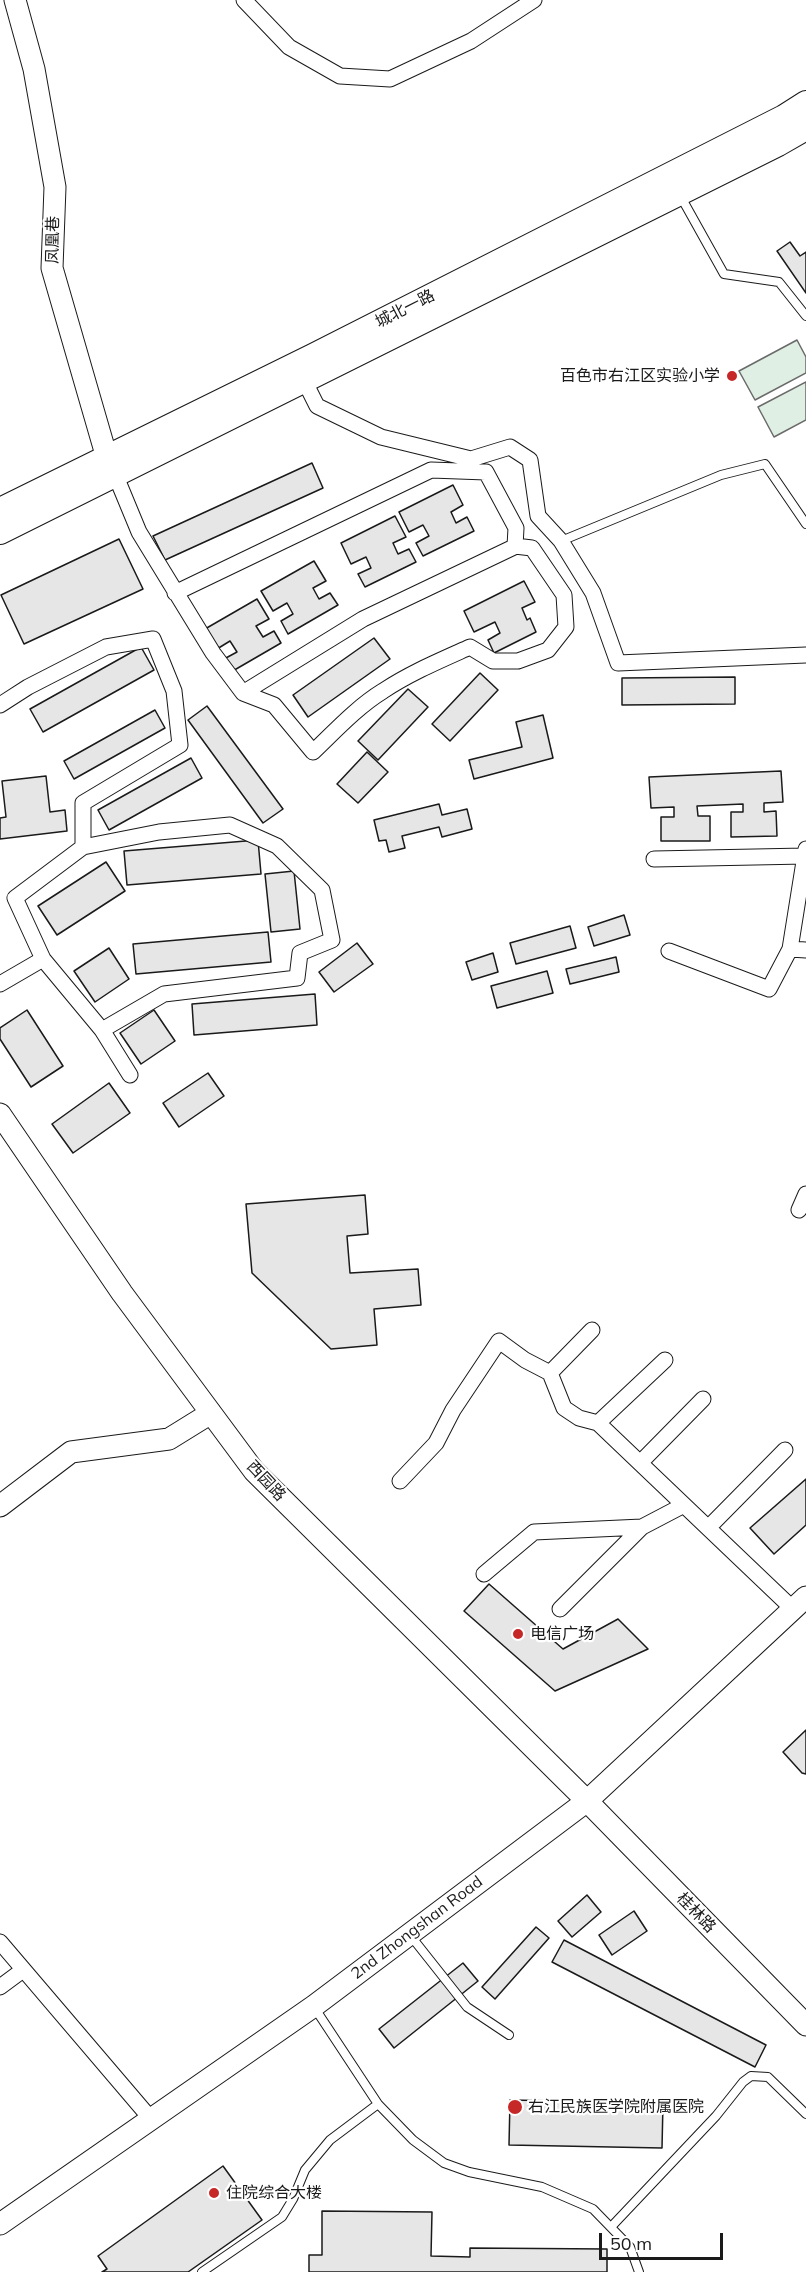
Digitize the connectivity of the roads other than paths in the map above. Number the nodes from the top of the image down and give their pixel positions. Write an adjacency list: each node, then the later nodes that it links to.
1 (15, 0): 9 (street, 凤凰巷)
2 (244, 0): 3 (street)
3 (534, 0)
4 (806, 103): 9 (main road, 城北一路)
5 (806, 128): 6 (main road, 城北一路)
6 (678, 194): 7 (lane); 8 (main road, 城北一路)
7 (806, 316)
8 (304, 380): 9 (main road, 城北一路); 13 (street)
9 (111, 466): 10 (main road, 城北一路); 12 (main road, 城北一路); 15 (street)
10 (0, 510)
11 (806, 524): 13 (lane)
12 (0, 532)
13 (561, 541): 16 (street)
14 (516, 546): 15 (street); 17 (street); 17 (street)
15 (175, 593): 17 (street)
16 (806, 655)
17 (243, 693)
18 (0, 705): 19 (street)
19 (83, 847): 25 (street); 27 (street)
20 (805, 853): 21 (street); 22 (street)
21 (654, 858)
22 (790, 949): 23 (street); 24 (street)
23 (806, 950)
24 (669, 951)
25 (43, 959): 26 (street); 27 (street)
26 (0, 984)
27 (102, 1030): 28 (street)
28 (130, 1075)
29 (0, 1114): 36 (street, 西园路)
30 (806, 1194): 31 (street)
31 (799, 1210)
32 (592, 1330): 34 (street)
33 (665, 1360): 37 (street)
34 (550, 1373): 37 (street); 40 (street)
35 (704, 1400): 39 (street)
36 (211, 1413): 42 (street); 48 (street, 西园路)
37 (598, 1423): 39 (street)
38 (785, 1450): 44 (street)
39 (640, 1463): 41 (street)
40 (400, 1481)
41 (684, 1505): 43 (street); 44 (street)
42 (0, 1506)
43 (642, 1527): 45 (street); 47 (street)
44 (708, 1528): 46 (street)
45 (484, 1574)
46 (800, 1603): 48 (street, 2nd Zhongshan Road)
47 (560, 1609)
48 (587, 1801): 49 (street, 2nd Zhongshan Road); 54 (street, 桂林路)
49 (410, 1934): 53 (street, 2nd Zhongshan Road); 55 (lane)
50 (0, 1942): 51 (street)
51 (23, 1970): 52 (street); 58 (street)
52 (0, 1987)
53 (314, 2006): 56 (lane); 58 (street, 2nd Zhongshan Road)
54 (806, 2025)
55 (509, 2035)
56 (378, 2104): 60 (lane); 61 (lane)
57 (806, 2114): 60 (lane)
58 (151, 2119): 59 (street, 2nd Zhongshan Road)
59 (0, 2224)
60 (611, 2227): 62 (lane)
61 (202, 2272)
62 (639, 2272)

